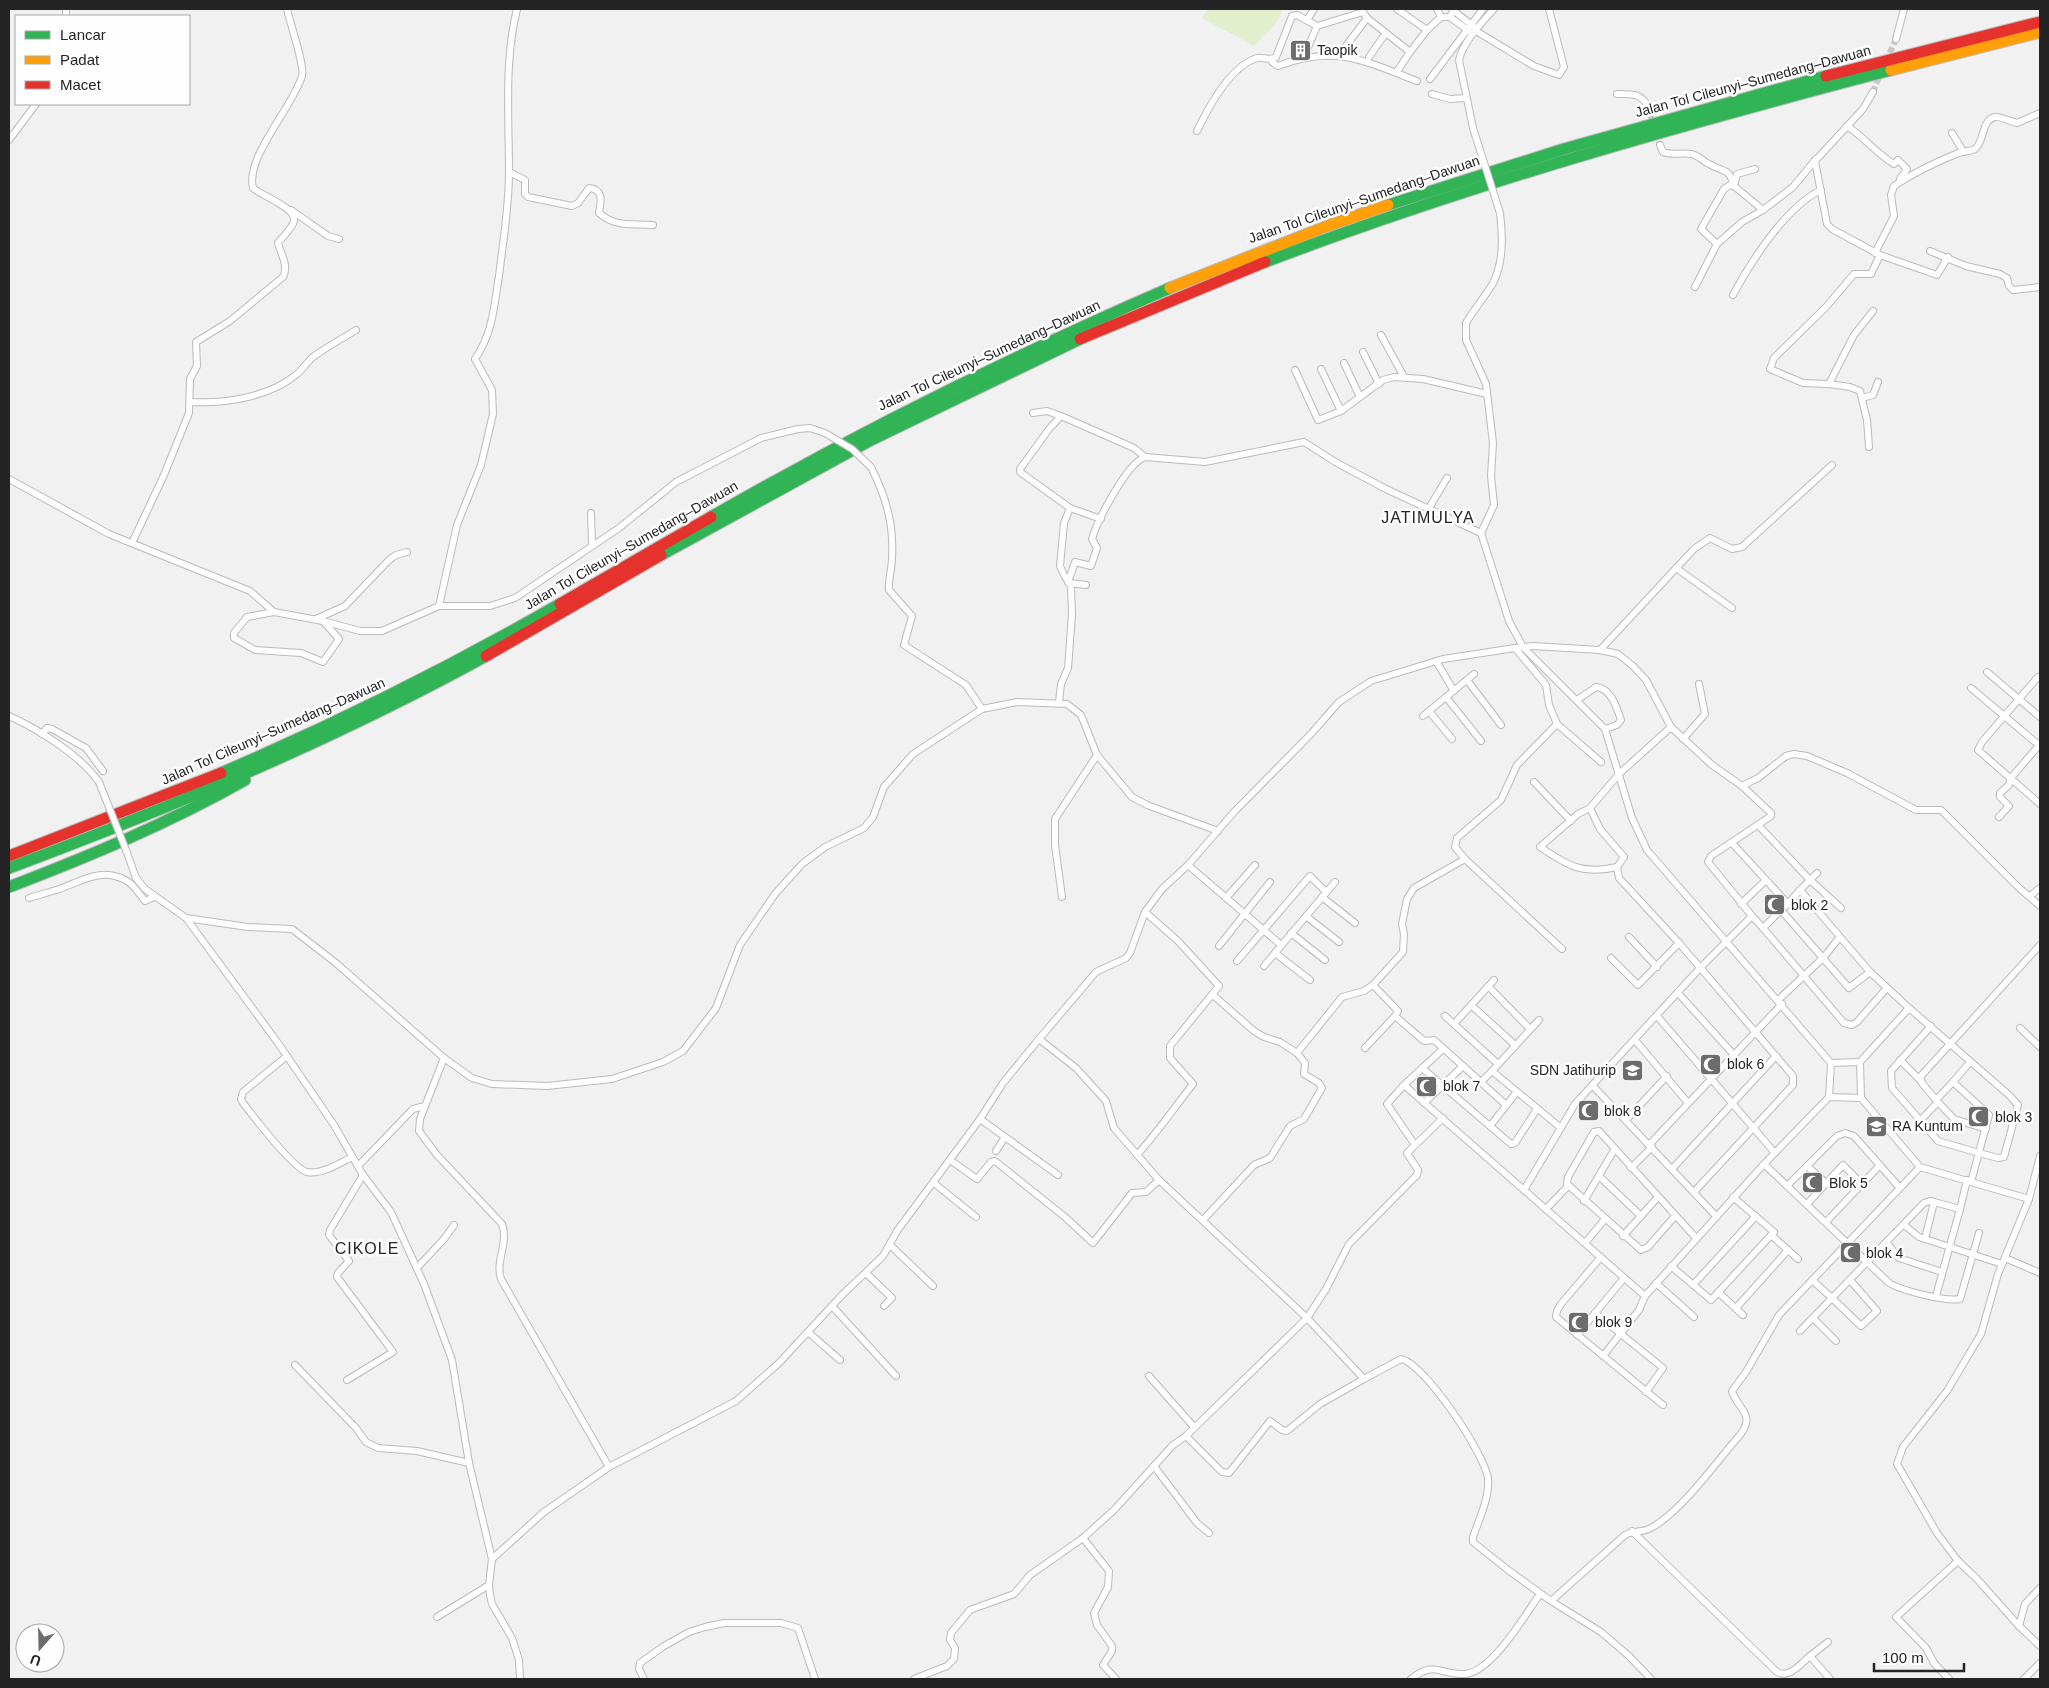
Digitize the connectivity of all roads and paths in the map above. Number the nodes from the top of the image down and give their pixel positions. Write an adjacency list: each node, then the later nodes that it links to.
1 (287, 9): 51 (street)
2 (517, 9): 47 (street)
3 (1314, 9): 15 (street)
4 (1370, 9): 11 (street)
5 (1397, 9): 19 (street)
6 (1437, 9): 13 (street)
7 (1483, 9): 18 (street)
8 (1550, 9): 20 (street)
9 (1904, 9): 23 (street)
10 (1492, 10): 20 (street)
11 (1363, 12): 14 (street); 17 (street)
12 (1453, 12): 13 (street); 18 (street)
13 (1441, 17): 19 (street)
14 (1367, 18): 22 (street); 24 (street)
15 (1307, 20): 17 (street); 28 (street)
16 (2040, 22): 140 (highway, Jalan Tol Cileunyi–Sumedang–Dawuan)
17 (1317, 26): 25 (street)
18 (1469, 27): 20 (street); 30 (street)
19 (1426, 30): 26 (street)
20 (1476, 31): 35 (street)
21 (2040, 32): 130 (highway, Jalan Tol Cileunyi–Sumedang–Dawuan)
22 (1386, 34): 26 (street); 27 (street)
23 (1896, 39)
24 (1344, 50)
25 (1306, 52)
26 (1410, 52): 29 (street)
27 (1369, 57)
28 (1273, 59): 31 (street); 40 (street)
29 (1398, 70)
30 (1430, 79)
31 (1417, 81)
32 (1873, 92): 39 (street)
33 (1432, 94): 35 (street)
34 (1617, 94): 37 (street)
35 (1466, 98): 73 (street, bridge)
36 (35, 105): 42 (street)
37 (1648, 107)
38 (2040, 113): 44 (street)
39 (1847, 126): 45 (street); 48 (street)
40 (1197, 131)
41 (1952, 133): 44 (street)
42 (9, 140)
43 (1660, 145): 49 (street)
44 (1963, 151): 48 (street)
45 (1816, 158): 50 (street); 52 (street)
46 (1756, 169): 49 (street)
47 (509, 172): 53 (street); 96 (street)
48 (1899, 183): 57 (street)
49 (1734, 186): 52 (street); 55 (street)
50 (1821, 190): 57 (street); 61 (street)
51 (291, 210): 54 (street); 76 (street)
52 (1763, 210): 55 (street)
53 (653, 225)
54 (340, 239)
55 (1717, 244): 59 (street)
56 (1930, 251): 58 (street)
57 (1877, 254): 58 (street); 72 (street)
58 (1948, 257): 60 (street)
59 (1695, 287)
60 (2040, 287)
61 (1733, 295)
62 (1873, 311): 72 (street)
63 (356, 330): 76 (street)
64 (1381, 335): 69 (street)
65 (1363, 352): 71 (street)
66 (1344, 363): 74 (street)
67 (1321, 369): 77 (street)
68 (1295, 370): 77 (street)
69 (1404, 377): 71 (street); 73 (street)
70 (1878, 382): 75 (street)
71 (1379, 384): 74 (street)
72 (1829, 384): 75 (street)
73 (1487, 394): 89 (street)
74 (1360, 397): 77 (street)
75 (1862, 398): 80 (street)
76 (191, 402): 90 (street)
77 (1341, 411)
78 (1033, 413): 79 (street)
79 (1061, 416): 81 (street); 85 (street)
80 (1869, 447)
81 (1145, 457): 86 (street); 88 (street)
82 (1832, 465): 93 (street)
83 (1447, 478): 86 (street)
84 (9, 479): 90 (street)
85 (1070, 508): 88 (street); 94 (street)
86 (1429, 508): 89 (street)
87 (591, 513): 91 (street)
88 (1101, 519): 94 (street)
89 (1481, 533): 100 (street)
90 (132, 543): 98 (street)
91 (592, 545): 96 (street); 115 (street, bridge)
92 (407, 552): 99 (street)
93 (1676, 568): 97 (street); 102 (street)
94 (1069, 582): 95 (street); 114 (street)
95 (1086, 586)
96 (439, 606): 99 (street)
97 (1732, 608)
98 (274, 612): 99 (street); 99 (street)
99 (320, 620)
100 (1523, 647): 101 (street); 102 (street); 113 (street)
101 (1515, 648): 103 (street); 121 (street)
102 (1600, 650): 123 (street)
103 (1436, 661): 110 (street); 144 (street)
104 (1987, 672): 112 (street)
105 (1474, 674): 107 (street)
106 (2038, 677): 112 (street)
107 (1467, 680): 110 (street); 122 (street)
108 (1699, 684): 126 (street)
109 (1971, 688): 120 (street)
110 (1454, 691): 111 (street)
111 (1446, 697): 116 (street); 128 (street)
112 (2018, 699): 117 (street); 120 (street)
113 (1577, 700): 124 (street); 124 (street)
114 (1059, 702): 115 (street); 131 (street)
115 (982, 709): 230 (street)
116 (1429, 711): 119 (street); 127 (street)
117 (2039, 714)
118 (9, 716): 125 (street)
119 (1423, 716)
120 (2004, 716): 129 (street); 135 (street)
121 (1557, 724): 132 (street); 148 (street)
122 (1501, 725)
123 (1671, 727): 126 (street); 134 (street)
124 (1604, 729): 134 (street)
125 (42, 734): 133 (street); 163 (street, bridge)
126 (1683, 739): 137 (street)
127 (1452, 740)
128 (1481, 741)
129 (2040, 745): 135 (street)
130 (300, 748): 152 (highway, Jalan Tol Cileunyi–Sumedang–Dawuan); 158 (highway)
131 (1097, 755): 144 (street); 164 (street)
132 (1602, 762)
133 (104, 770)
134 (1619, 774): 139 (street); 183 (street)
135 (2010, 779): 138 (street); 141 (street)
136 (1534, 782): 142 (street)
137 (1742, 786): 143 (street); 162 (street)
138 (2040, 804)
139 (1590, 808): 142 (street); 151 (street)
140 (123, 814): 146 (highway); 147 (highway, Jalan Tol Cileunyi–Sumedang–Dawuan)
141 (1999, 817)
142 (1571, 820): 151 (street)
143 (1759, 826): 145 (street); 154 (street)
144 (1218, 831): 150 (street)
145 (1732, 843): 155 (street); 167 (street)
146 (9, 851)
147 (9, 856)
148 (1465, 859): 189 (street); 202 (street)
149 (1255, 865): 166 (street)
150 (1188, 866): 166 (street); 172 (street)
151 (1617, 867): 185 (street)
152 (9, 868)
153 (1817, 873): 154 (street)
154 (1810, 880): 160 (street); 170 (street)
155 (1765, 881): 167 (street); 168 (street)
156 (1270, 882): 173 (street)
157 (1335, 882): 161 (street)
158 (9, 887)
159 (2040, 888): 162 (street)
160 (1800, 890): 168 (street); 182 (street)
161 (1324, 894): 174 (street); 177 (street); 179 (street)
162 (2030, 896): 169 (street)
163 (154, 897): 165 (street); 176 (street)
164 (1062, 897)
165 (29, 898)
166 (1226, 898): 173 (street)
167 (1741, 904): 175 (street)
168 (1788, 904): 171 (street)
169 (2040, 906)
170 (1841, 908)
171 (1782, 910): 178 (street); 192 (street)
172 (1144, 912): 206 (street); 219 (street)
173 (1244, 913): 179 (street); 188 (street)
174 (1306, 916): 180 (street); 184 (street)
175 (1752, 916): 178 (street); 183 (street)
176 (186, 918): 228 (street); 230 (street)
177 (1355, 923)
178 (1763, 928): 199 (street)
179 (1263, 930): 186 (street); 194 (street)
180 (1291, 933): 186 (street); 193 (street)
181 (1629, 937): 196 (street)
182 (1839, 938): 192 (street); 198 (street)
183 (1726, 941): 197 (street); 207 (street)
184 (1339, 942)
185 (1679, 943): 196 (street); 197 (street)
186 (1281, 945): 190 (street)
187 (2040, 945): 221 (street)
188 (1219, 946)
189 (1562, 949)
190 (1274, 953): 195 (street); 200 (street)
191 (1611, 958): 196 (street)
192 (1823, 958): 198 (street); 199 (street)
193 (1325, 960)
194 (1237, 961)
195 (1264, 966)
196 (1657, 967)
197 (1701, 967): 205 (street); 218 (street)
198 (1870, 972): 204 (street)
199 (1804, 975): 204 (street); 207 (street)
200 (1310, 980)
201 (1494, 980): 203 (street)
202 (1373, 986): 210 (street); 226 (street)
203 (1488, 986): 208 (street); 216 (street)
204 (1886, 989): 209 (street)
205 (1678, 993): 212 (street); 227 (street)
206 (1213, 995): 226 (street); 272 (street)
207 (1780, 1002): 218 (street); 234 (street)
208 (1471, 1005): 214 (street); 223 (street)
209 (1909, 1008): 215 (street); 232 (street)
210 (1395, 1016): 224 (street); 225 (street)
211 (1445, 1016): 214 (street)
212 (1657, 1016): 220 (street); 240 (street)
213 (1539, 1020): 216 (street)
214 (1454, 1024): 235 (street)
215 (1931, 1026): 221 (street); 231 (street)
216 (1530, 1028): 223 (street)
217 (2020, 1028): 222 (street)
218 (1756, 1032): 227 (street); 229 (street)
219 (1039, 1039): 258 (street); 272 (street)
220 (1635, 1040): 239 (street); 246 (street)
221 (1951, 1044): 233 (street); 241 (street)
222 (2040, 1045)
223 (1515, 1046): 235 (street)
224 (1365, 1048)
225 (1443, 1049): 236 (street); 237 (street)
226 (1297, 1053): 309 (street)
227 (1734, 1055): 240 (street)
228 (287, 1056): 274 (street); 274 (street)
229 (1776, 1056): 253 (street); 263 (street)
230 (444, 1058): 255 (street)
231 (1900, 1060): 241 (street); 260 (street)
232 (1860, 1062): 234 (street); 249 (street)
233 (1970, 1062): 243 (street); 271 (street)
234 (1831, 1063): 248 (street)
235 (1498, 1064): 238 (street)
236 (1463, 1066): 242 (street); 245 (street)
237 (1422, 1068): 244 (street); 245 (street)
238 (1492, 1071): 242 (street); 247 (street)
239 (1667, 1076): 252 (street); 259 (street)
240 (1711, 1079): 252 (street); 253 (street)
241 (1920, 1080): 250 (street)
242 (1481, 1082): 254 (street)
243 (1954, 1082): 250 (street); 264 (street)
244 (1404, 1085): 251 (street); 266 (street)
245 (1442, 1085): 251 (street); 261 (street)
246 (1594, 1086): 259 (street); 262 (street)
247 (1516, 1093): 254 (street); 256 (street)
248 (1829, 1097): 249 (street); 270 (street)
249 (1861, 1098): 280 (street)
250 (1937, 1101): 260 (street); 264 (street)
251 (1424, 1103): 257 (street)
252 (1688, 1103): 267 (street)
253 (1732, 1104): 263 (street); 282 (street)
254 (1506, 1105): 261 (street)
255 (425, 1106): 278 (street); 371 (street)
256 (1536, 1109): 261 (street); 262 (street)
257 (1443, 1118): 266 (street); 294 (street)
258 (980, 1119): 265 (street); 275 (street)
259 (1626, 1120): 267 (street)
260 (1920, 1121): 271 (street)
261 (1490, 1126)
262 (1561, 1128): 294 (street)
263 (1753, 1128): 270 (street); 295 (street)
264 (1986, 1129): 271 (street)
265 (1005, 1137): 269 (street); 284 (street)
266 (1415, 1145): 351 (street)
267 (1650, 1146): 281 (street); 282 (street)
268 (1614, 1150): 281 (street); 285 (street); 291 (street)
269 (996, 1151)
270 (1775, 1153): 276 (street)
271 (1979, 1153): 287 (street)
272 (1137, 1155): 286 (street)
273 (2040, 1156): 298 (street)
274 (352, 1157): 278 (street)
275 (950, 1160): 286 (street); 288 (street)
276 (1764, 1164): 292 (street); 297 (street)
277 (1880, 1165): 279 (street); 290 (street); 293 (street)
278 (358, 1166): 283 (street)
279 (1807, 1166): 289 (street); 292 (street)
280 (1920, 1167): 287 (street); 293 (street)
281 (1631, 1168): 296 (street)
282 (1672, 1169): 295 (street)
283 (363, 1175): 331 (street); 364 (street)
284 (1058, 1175)
285 (1599, 1176): 299 (street); 304 (street)
286 (1160, 1180): 309 (street)
287 (1969, 1181): 298 (street); 303 (street)
288 (934, 1183): 308 (street); 322 (street)
289 (1826, 1183): 290 (street); 301 (street)
290 (1862, 1184): 311 (street)
291 (1568, 1186): 299 (street); 302 (street)
292 (1787, 1186): 301 (street)
293 (1900, 1188): 319 (street)
294 (1524, 1190): 302 (street)
295 (1694, 1192): 306 (street)
296 (1658, 1197): 304 (street); 305 (street)
297 (1734, 1197): 306 (street); 307 (street)
298 (2029, 1199): 328 (street)
299 (1584, 1202): 310 (street)
300 (1934, 1202): 303 (street); 313 (street); 318 (street)
301 (1807, 1204): 311 (street)
302 (1546, 1209): 320 (street)
303 (1960, 1209): 323 (street)
304 (1640, 1216): 316 (street)
305 (1675, 1216): 316 (street); 317 (street)
306 (1716, 1216): 317 (street)
307 (1756, 1216): 315 (street); 339 (street)
308 (976, 1217)
309 (1203, 1220): 351 (street)
310 (1605, 1220): 316 (street); 320 (street)
311 (1826, 1222): 319 (street)
312 (454, 1224): 331 (street)
313 (1904, 1225): 318 (street); 321 (street)
314 (1979, 1233): 325 (street)
315 (1771, 1235): 324 (street); 341 (street)
316 (1623, 1236)
317 (1696, 1238): 330 (street)
318 (1925, 1239): 323 (street)
319 (1847, 1242): 329 (street); 336 (street)
320 (1585, 1243): 326 (street)
321 (1886, 1243): 329 (street); 332 (street)
322 (890, 1245): 333 (street); 340 (street)
323 (1949, 1248): 325 (street); 332 (street)
324 (1788, 1250): 327 (street); 347 (street)
325 (1973, 1254): 328 (street); 343 (street)
326 (1601, 1257): 335 (street); 356 (street)
327 (1798, 1259)
328 (2004, 1261): 334 (street); 376 (street)
329 (1868, 1262): 337 (street); 343 (street)
330 (1671, 1266): 338 (street); 339 (street)
331 (417, 1268): 369 (street)
332 (1942, 1272): 343 (street)
333 (866, 1273): 345 (street); 346 (street)
334 (2040, 1273)
335 (1624, 1278): 342 (street); 348 (street)
336 (1812, 1280): 344 (street); 372 (street)
337 (1850, 1280): 344 (street); 344 (street)
338 (1656, 1283): 342 (street); 350 (street)
339 (1693, 1285): 341 (street)
340 (933, 1286)
341 (1718, 1292): 347 (street)
342 (1645, 1296): 355 (street)
343 (1936, 1296)
344 (1832, 1298): 352 (street)
345 (832, 1306): 353 (street); 361 (street)
346 (884, 1306)
347 (1736, 1308): 349 (street)
348 (1595, 1314): 355 (street); 356 (street)
349 (1743, 1315)
350 (1694, 1317)
351 (1307, 1318): 363 (street); 367 (street)
352 (1813, 1318): 354 (street); 357 (street)
353 (808, 1332): 359 (street); 371 (street)
354 (1800, 1332)
355 (1621, 1333): 358 (street); 365 (street)
356 (1577, 1335): 358 (street)
357 (1836, 1341)
358 (1603, 1356): 365 (street)
359 (840, 1360)
360 (295, 1365): 369 (street)
361 (896, 1376)
362 (1149, 1376): 367 (street)
363 (1364, 1379): 368 (street); 379 (street)
364 (347, 1380)
365 (1646, 1392): 366 (street)
366 (1662, 1405)
367 (1194, 1428): 368 (street)
368 (1186, 1436): 370 (street)
369 (469, 1462): 375 (street)
370 (1154, 1466): 373 (street); 374 (street)
371 (609, 1467): 375 (street)
372 (1632, 1531): 380 (street); 387 (street)
373 (1209, 1533)
374 (1082, 1538): 391 (street); 392 (street)
375 (492, 1559): 377 (street)
376 (1958, 1561): 382 (street); 397 (street)
377 (488, 1585): 381 (street); 388 (street)
378 (2040, 1588): 382 (street)
379 (1540, 1594): 380 (street); 393 (street)
380 (1551, 1601): 394 (street)
381 (437, 1617)
382 (2019, 1626): 384 (street)
383 (1828, 1642): 385 (street)
384 (2040, 1646)
385 (1810, 1656): 387 (street); 396 (street)
386 (2040, 1663): 398 (street)
387 (1788, 1674): 395 (street)
388 (520, 1679)
389 (644, 1679): 390 (street)
390 (815, 1679)
391 (914, 1679)
392 (1116, 1679)
393 (1410, 1679)
394 (1651, 1679)
395 (1783, 1679)
396 (1830, 1679)
397 (1949, 1679)
398 (2024, 1679)

